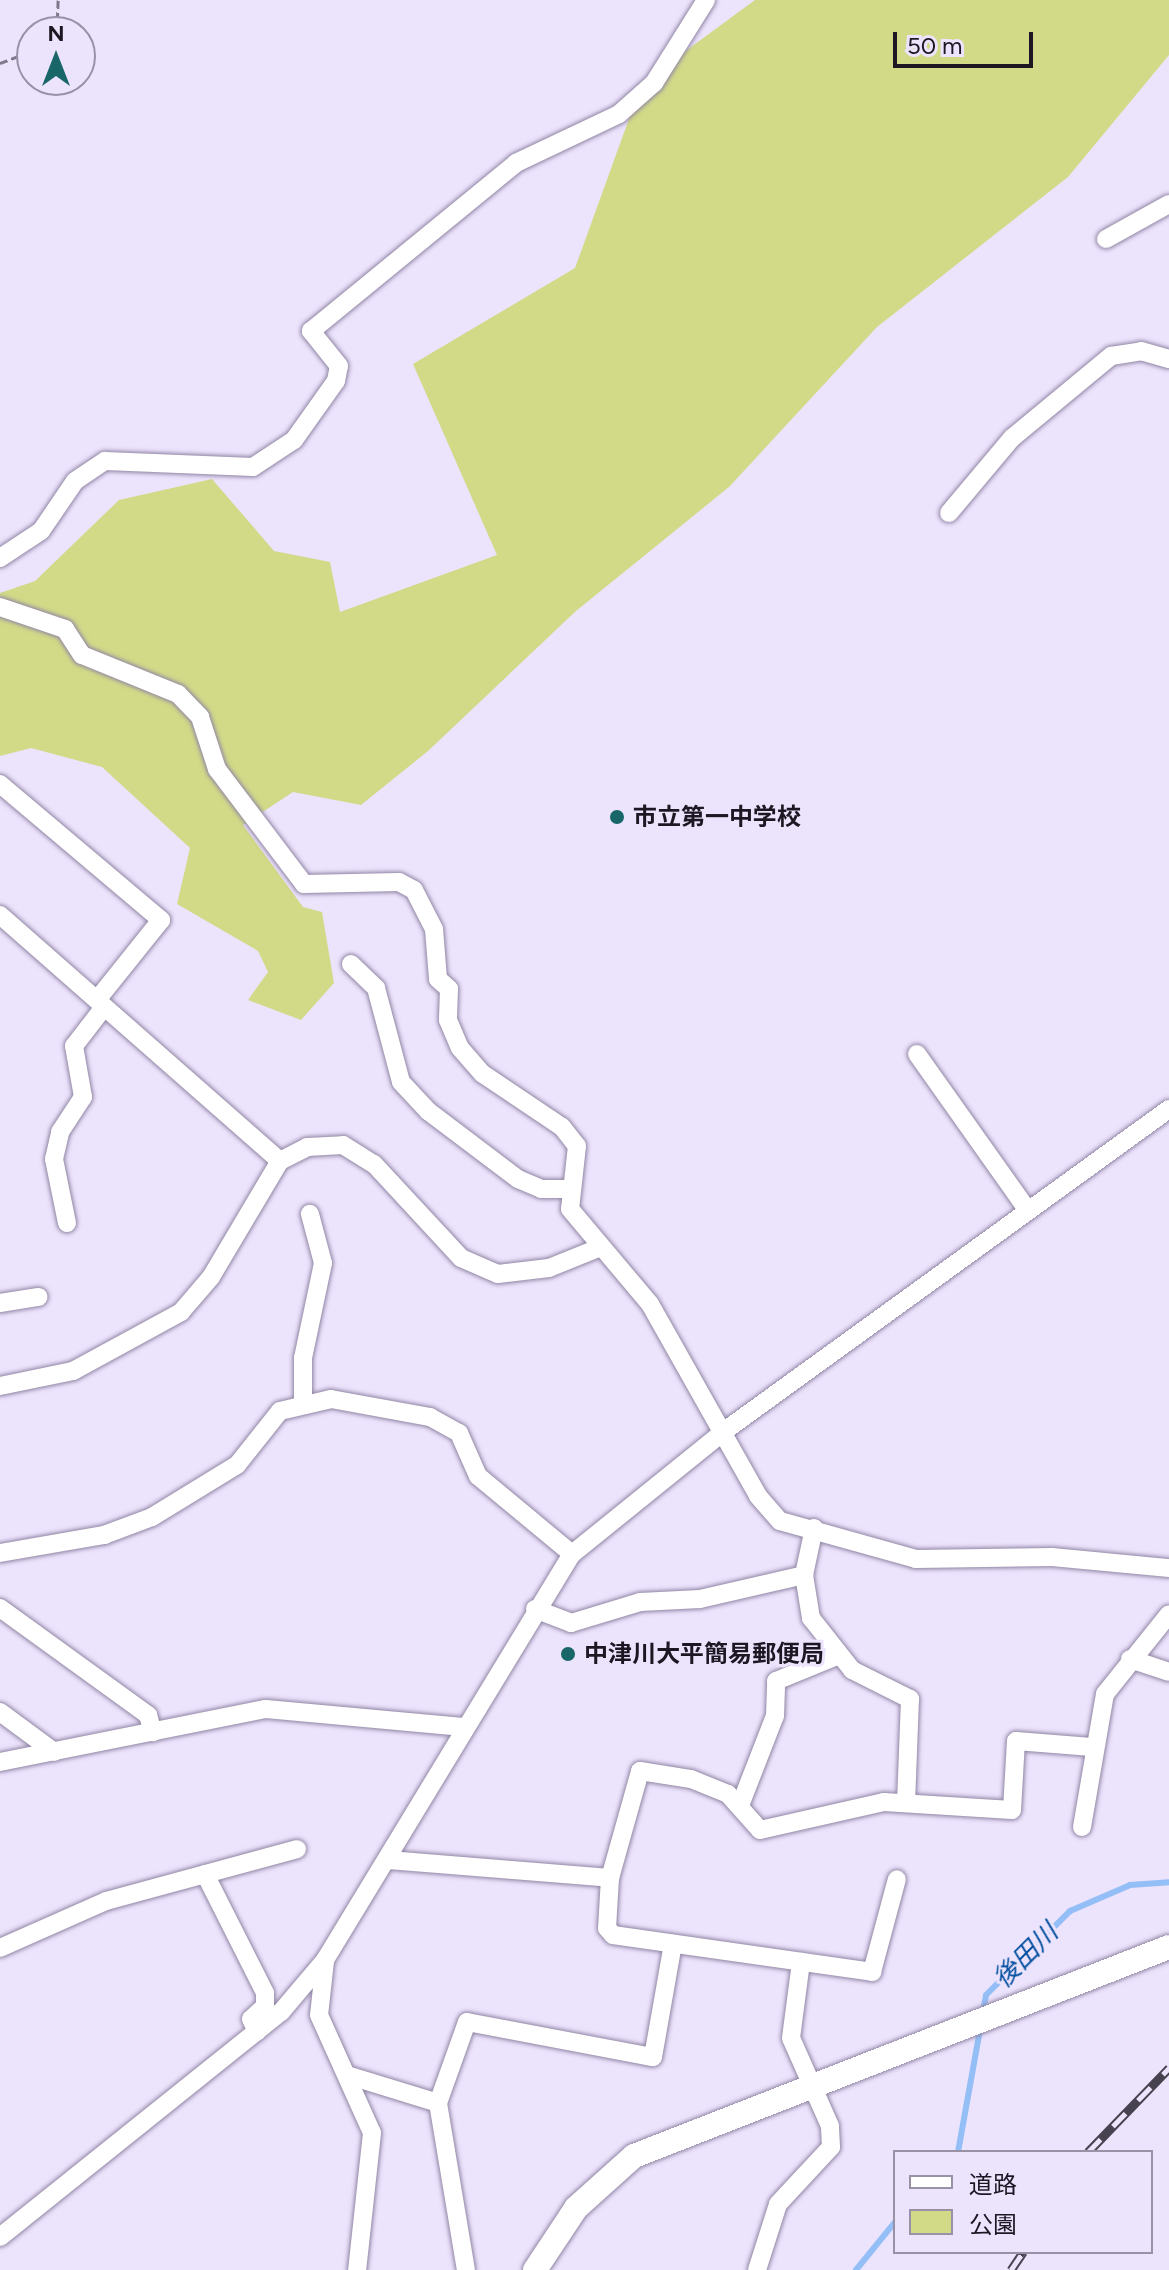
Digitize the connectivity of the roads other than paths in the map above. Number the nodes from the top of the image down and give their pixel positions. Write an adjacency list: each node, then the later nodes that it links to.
1 (706, 0): 6 (street)
2 (1169, 204): 3 (street)
3 (1106, 239)
4 (1169, 359): 5 (street)
5 (949, 513)
6 (0, 558)
7 (0, 607): 15 (street)
8 (0, 784): 11 (street)
9 (0, 915): 11 (street)
10 (351, 964): 15 (street)
11 (100, 1004): 14 (street); 18 (street)
12 (917, 1054): 16 (street)
13 (1169, 1109): 16 (street)
14 (280, 1161): 19 (street); 22 (street)
15 (570, 1189): 19 (street)
16 (1028, 1211): 24 (street)
17 (310, 1214): 23 (street)
18 (67, 1223)
19 (601, 1247): 24 (street)
20 (39, 1297): 21 (street)
21 (0, 1303)
22 (0, 1386)
23 (303, 1401): 26 (street); 27 (street)
24 (723, 1432): 25 (street); 27 (street)
25 (814, 1528): 28 (street); 29 (street)
26 (0, 1553)
27 (572, 1554): 31 (street)
28 (1169, 1568)
29 (804, 1575): 31 (street); 33 (street)
30 (0, 1608): 38 (street)
31 (535, 1609): 37 (street)
32 (1169, 1614): 34 (street)
33 (837, 1656): 42 (street); 43 (street)
34 (1130, 1659): 35 (street); 39 (street)
35 (1169, 1672)
36 (0, 1712): 40 (street)
37 (463, 1727): 38 (street); 46 (street)
38 (153, 1732): 40 (street)
39 (1092, 1747): 42 (street); 44 (street)
40 (54, 1752): 41 (street)
41 (0, 1762)
42 (906, 1801): 43 (street)
43 (741, 1803): 48 (street)
44 (1082, 1827)
45 (297, 1849): 47 (street)
46 (388, 1860): 48 (street); 53 (street)
47 (205, 1874): 52 (street); 55 (street)
48 (610, 1878): 50 (street)
49 (897, 1879): 54 (street)
50 (673, 1944): 54 (street); 58 (street)
51 (1169, 1947): 57 (street)
52 (0, 1948)
53 (325, 1960): 55 (street); 56 (street)
54 (801, 1962): 57 (street)
55 (257, 2032): 59 (street)
56 (347, 2075): 58 (street); 60 (street)
57 (809, 2086): 62 (street); 63 (street)
58 (438, 2103): 61 (street)
59 (0, 2237)
60 (357, 2270)
61 (466, 2270)
62 (535, 2270)
63 (757, 2270)

